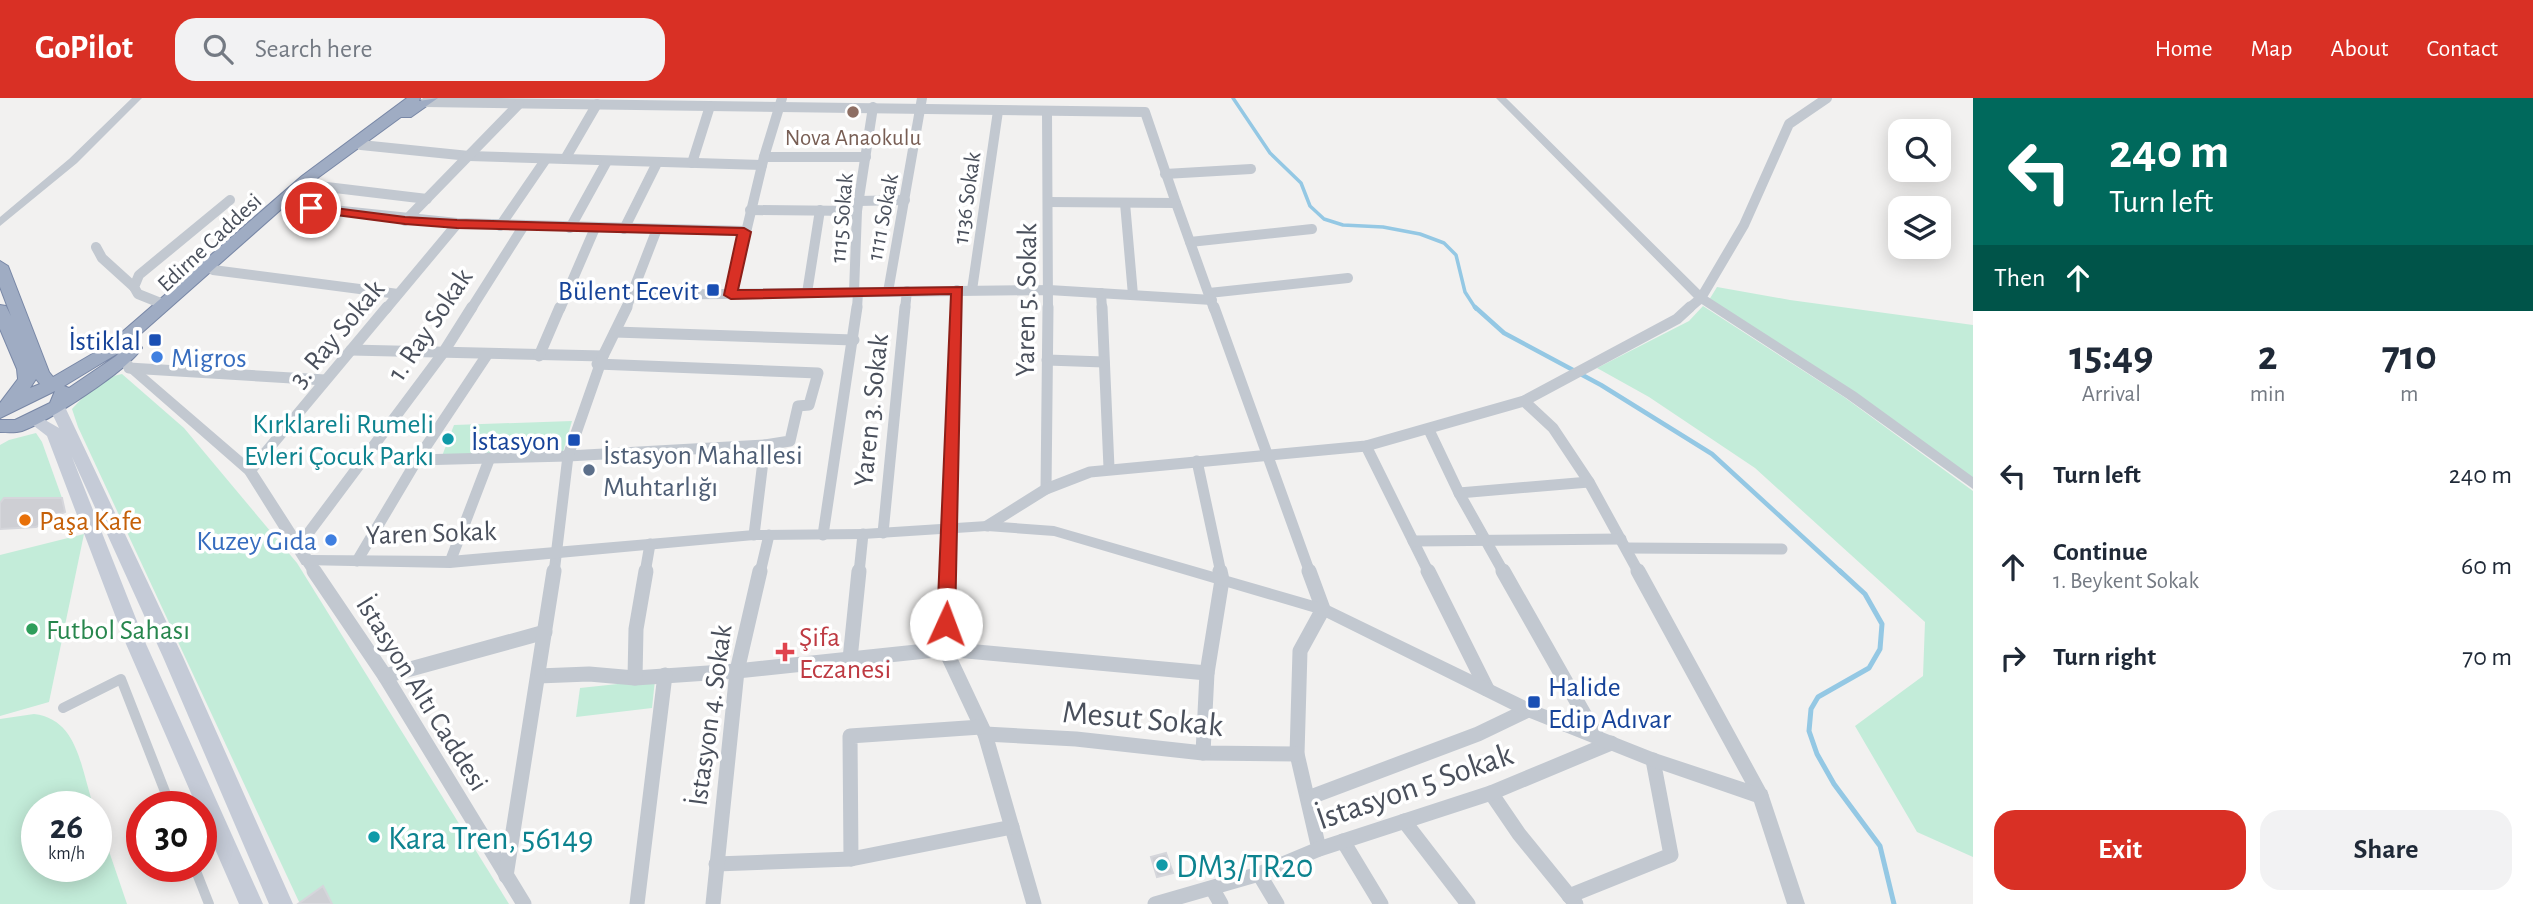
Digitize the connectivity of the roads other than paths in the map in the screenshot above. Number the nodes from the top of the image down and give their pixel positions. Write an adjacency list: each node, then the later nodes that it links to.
1 (136, 98): 42 (street)
2 (1117, 98): 17 (street)
3 (1501, 98): 70 (street)
4 (1827, 98): 70 (street)
5 (423, 100): 12 (street); 19 (highway, Edirne Caddesi); 71 (highway, Edirne Caddesi)
6 (546, 101): 12 (street); 13 (street)
7 (634, 102): 13 (street); 14 (street)
8 (740, 102): 9 (street); 14 (street)
9 (781, 102): 10 (street); 24 (street)
10 (862, 102): 15 (street)
11 (922, 103): 15 (street); 16 (street); 33 (street, 1111 Sokak)
12 (519, 104): 20 (street)
13 (597, 104): 23 (street)
14 (710, 106): 27 (street)
15 (873, 107): 21 (street, 1115 Sokak)
16 (998, 111): 18 (street); 58 (street, 1136 Sokak)
17 (1121, 111): 18 (street); 29 (street)
18 (1047, 112): 34 (street, Yaren 5. Sokak)
19 (361, 145): 20 (street); 30 (highway, Edirne Caddesi)
20 (469, 156): 22 (street); 31 (street)
21 (866, 158): 24 (street); 38 (street, 1115 Sokak)
22 (546, 159): 23 (street); 44 (street)
23 (565, 159): 25 (street)
24 (762, 161): 27 (street); 39 (street)
25 (607, 162): 26 (street); 46 (street)
26 (657, 163): 27 (street); 48 (street)
27 (692, 163)
28 (1251, 169): 29 (street)
29 (1165, 174): 36 (street)
30 (310, 185): 31 (street); 37 (highway, Edirne Caddesi)
31 (426, 199): 41 (street)
32 (230, 200): 57 (street)
33 (905, 200): 38 (street); 61 (street, 1111 Sokak)
34 (1049, 202): 35 (street); 59 (street, Yaren 5. Sokak)
35 (1125, 203): 36 (street); 68 (street)
36 (1176, 203): 52 (street)
37 (285, 205): 41 (street); 55 (highway, Edirne Caddesi)
38 (858, 206): 40 (street); 60 (street, 1115 Sokak)
39 (750, 210): 40 (street); 51 (street)
40 (820, 210): 63 (street)
41 (405, 221): 43 (street)
42 (0, 223)
43 (457, 224): 44 (street); 65 (street, 3. Ray Sokak)
44 (500, 226): 45 (street)
45 (523, 227): 46 (street); 76 (street, 1. Ray Sokak)
46 (570, 228): 47 (street)
47 (595, 228): 48 (street); 78 (street)
48 (624, 229): 49 (street)
49 (657, 229): 51 (street); 66 (street)
50 (1312, 229): 52 (street)
51 (744, 232): 67 (street)
52 (1190, 242): 69 (street)
53 (96, 247): 57 (street)
54 (0, 266): 85 (highway)
55 (213, 270): 65 (street); 83 (highway, Edirne Caddesi)
56 (1348, 278): 69 (street)
57 (134, 288): 71 (street)
58 (965, 290): 59 (street); 62 (street); 105 (street, 1136 Sokak)
59 (1049, 290): 64 (street); 79 (street, Yaren 5. Sokak)
60 (856, 292): 61 (street); 63 (street); 74 (street)
61 (888, 292): 62 (street)
62 (907, 292): 106 (street, Yaren 3. Sokak)
63 (807, 293): 67 (street)
64 (1101, 293): 68 (street); 81 (street)
65 (398, 294): 75 (street, 3. Ray Sokak)
66 (633, 295): 67 (street); 73 (street)
67 (731, 295)
68 (1133, 295): 69 (street)
69 (1210, 297): 94 (street)
70 (1701, 298): 82 (street); 101 (street)
71 (163, 304): 85 (highway, Edirne Caddesi)
72 (0, 310): 89 (highway)
73 (615, 332): 74 (street); 80 (street)
74 (855, 340): 109 (street)
75 (351, 350): 76 (street); 84 (street, 3. Ray Sokak)
76 (443, 353): 77 (street); 114 (street, 1. Ray Sokak)
77 (487, 355): 78 (street); 95 (street)
78 (539, 356): 80 (street)
79 (1047, 360): 81 (street); 102 (street, Yaren 5. Sokak)
80 (600, 362): 91 (street); 93 (street)
81 (1104, 362): 98 (street)
82 (1595, 363): 86 (street)
83 (125, 364): 84 (street); 87 (highway, Edirne Caddesi); 99 (street, İstasyon Altı Caddesi)
84 (325, 380): 99 (street, 3. Ray Sokak)
85 (51, 383): 87 (highway); 89 (highway)
86 (1524, 401): 90 (street); 100 (street)
87 (58, 405): 88 (highway, Edirne Caddesi); 157 (main road)
88 (33, 419): 89 (highway, Edirne Caddesi); 156 (main road)
89 (3, 420)
90 (1429, 430): 92 (street); 103 (street)
91 (765, 444): 93 (street); 108 (street, İstasyon 4. Sokak)
92 (1366, 446): 94 (street); 110 (street)
93 (568, 456): 96 (street); 116 (street)
94 (1269, 456): 97 (street); 121 (street)
95 (417, 460): 96 (street); 118 (street)
96 (489, 460): 119 (street)
97 (1197, 461): 98 (street); 120 (street)
98 (1109, 468): 102 (street)
99 (250, 471): 114 (street, İstasyon Altı Caddesi)
100 (1589, 482): 103 (street); 113 (street)
101 (1973, 484)
102 (1046, 489): 104 (street)
103 (1459, 493): 111 (street)
104 (987, 526): 105 (street, Yaren Sokak); 120 (street, Yaren Sokak)
105 (949, 528): 106 (street, Yaren Sokak); 123 (street, 1136 Sokak)
106 (883, 533): 107 (street, Yaren Sokak)
107 (863, 534): 109 (street, Yaren Sokak); 124 (street)
108 (761, 535): 109 (street, Yaren Sokak); 112 (street, Yaren Sokak); 125 (street, İstasyon 4. Sokak)
109 (822, 535)
110 (1413, 541): 111 (street); 131 (street)
111 (1486, 542): 113 (street); 135 (street)
112 (650, 544): 116 (street, Yaren Sokak); 130 (street)
113 (1624, 544): 115 (street); 141 (street)
114 (298, 547): 117 (street, İstasyon Altı Caddesi)
115 (1782, 549)
116 (557, 552): 119 (street, Yaren Sokak); 122 (street)
117 (307, 561): 118 (street, Yaren Sokak); 128 (street, İstasyon Altı Caddesi)
118 (357, 561): 119 (street, Yaren Sokak)
119 (450, 562)
120 (1223, 580): 121 (street, Yaren Sokak); 126 (street)
121 (1323, 609): 131 (street, Yaren Sokak); 137 (street)
122 (544, 632): 128 (street); 129 (street)
123 (945, 649): 124 (street); 126 (street); 134 (street)
124 (850, 659): 125 (street)
125 (737, 671): 127 (street); 148 (street, İstasyon 4. Sokak)
126 (1207, 673): 136 (street)
127 (665, 675): 130 (street); 159 (street)
128 (385, 676): 150 (street, İstasyon Altı Caddesi)
129 (538, 676): 130 (street); 150 (street)
130 (635, 678)
131 (1487, 689): 133 (street, Yaren Sokak)
132 (63, 708): 139 (street)
133 (1528, 710): 135 (street, Yaren Sokak); 142 (street)
134 (983, 730): 136 (street, Mesut Sokak); 144 (street); 147 (street, Mesut Sokak)
135 (1604, 740): 138 (street, Yaren Sokak); 140 (street, İstasyon 5 Sokak)
136 (1203, 753): 137 (street, Mesut Sokak)
137 (1297, 754): 142 (street)
138 (1653, 760): 141 (street, Yaren Sokak); 153 (street)
139 (165, 791)
140 (1492, 793): 143 (street, İstasyon 5 Sokak); 153 (street)
141 (1761, 796): 154 (street)
142 (1308, 797): 146 (street)
143 (1404, 821): 145 (street, İstasyon 5 Sokak); 166 (street)
144 (1012, 827): 147 (street); 161 (street)
145 (1343, 841): 146 (street, İstasyon 5 Sokak); 165 (street)
146 (1318, 849): 149 (street, İstasyon 5 Sokak)
147 (851, 859): 148 (street)
148 (716, 864): 160 (street, İstasyon 4. Sokak)
149 (1259, 874): 152 (street, İstasyon 5 Sokak); 164 (street)
150 (506, 876): 158 (street, İstasyon Altı Caddesi)
151 (200, 882): 155 (street)
152 (1212, 888): 162 (street, İstasyon 5 Sokak); 163 (street)
153 (1572, 900)
154 (1791, 902)
155 (209, 904)
156 (251, 904)
157 (281, 904)
158 (524, 904)
159 (637, 904)
160 (713, 904)
161 (1034, 904)
162 (1155, 904)
163 (1221, 904)
164 (1278, 904)
165 (1381, 904)
166 (1468, 904)

